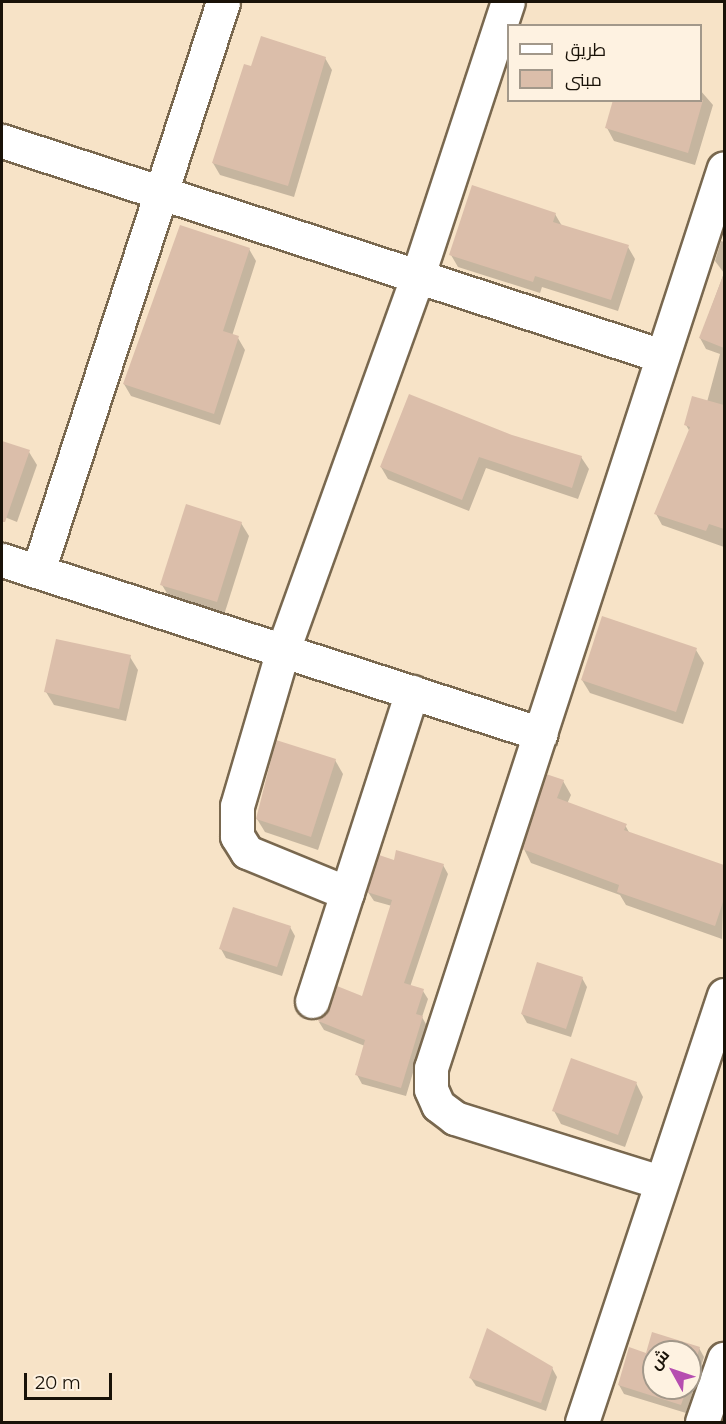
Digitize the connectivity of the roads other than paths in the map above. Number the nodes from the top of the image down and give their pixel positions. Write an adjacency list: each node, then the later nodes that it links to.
1 (223, 2): 5 (street)
2 (508, 2): 6 (street)
3 (2, 141): 5 (street)
4 (724, 168): 7 (street)
5 (160, 190): 6 (street); 9 (street)
6 (418, 275): 7 (street); 10 (street)
7 (662, 356): 12 (street)
8 (2, 560): 9 (street)
9 (38, 571): 10 (street)
10 (283, 650): 11 (street); 13 (street)
11 (412, 692): 12 (street); 13 (street)
12 (541, 734): 16 (street)
13 (347, 893): 15 (street)
14 (724, 995): 16 (street)
15 (312, 1001)
16 (660, 1182): 18 (street)
17 (724, 1359): 19 (street)
18 (582, 1422)
19 (702, 1422)

